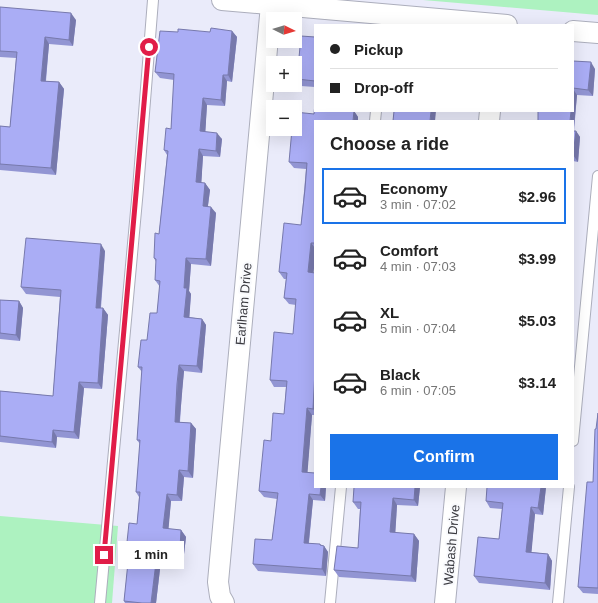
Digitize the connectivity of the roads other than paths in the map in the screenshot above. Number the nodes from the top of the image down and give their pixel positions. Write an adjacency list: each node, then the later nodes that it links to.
1 (153, 0): 13 (lane)
2 (222, 0): 3 (street)
3 (271, 5): 4 (street); 14 (street, Earlham Drive)
4 (384, 20): 5 (street)
5 (478, 24)
6 (574, 31): 7 (street)
7 (598, 33)
8 (598, 176): 9 (lane)
9 (574, 430)
10 (341, 488): 15 (lane)
11 (456, 488): 16 (street, Wabash Drive)
12 (569, 488): 17 (lane)
13 (100, 603)
14 (224, 603)
15 (330, 603)
16 (445, 603)
17 (558, 603)

